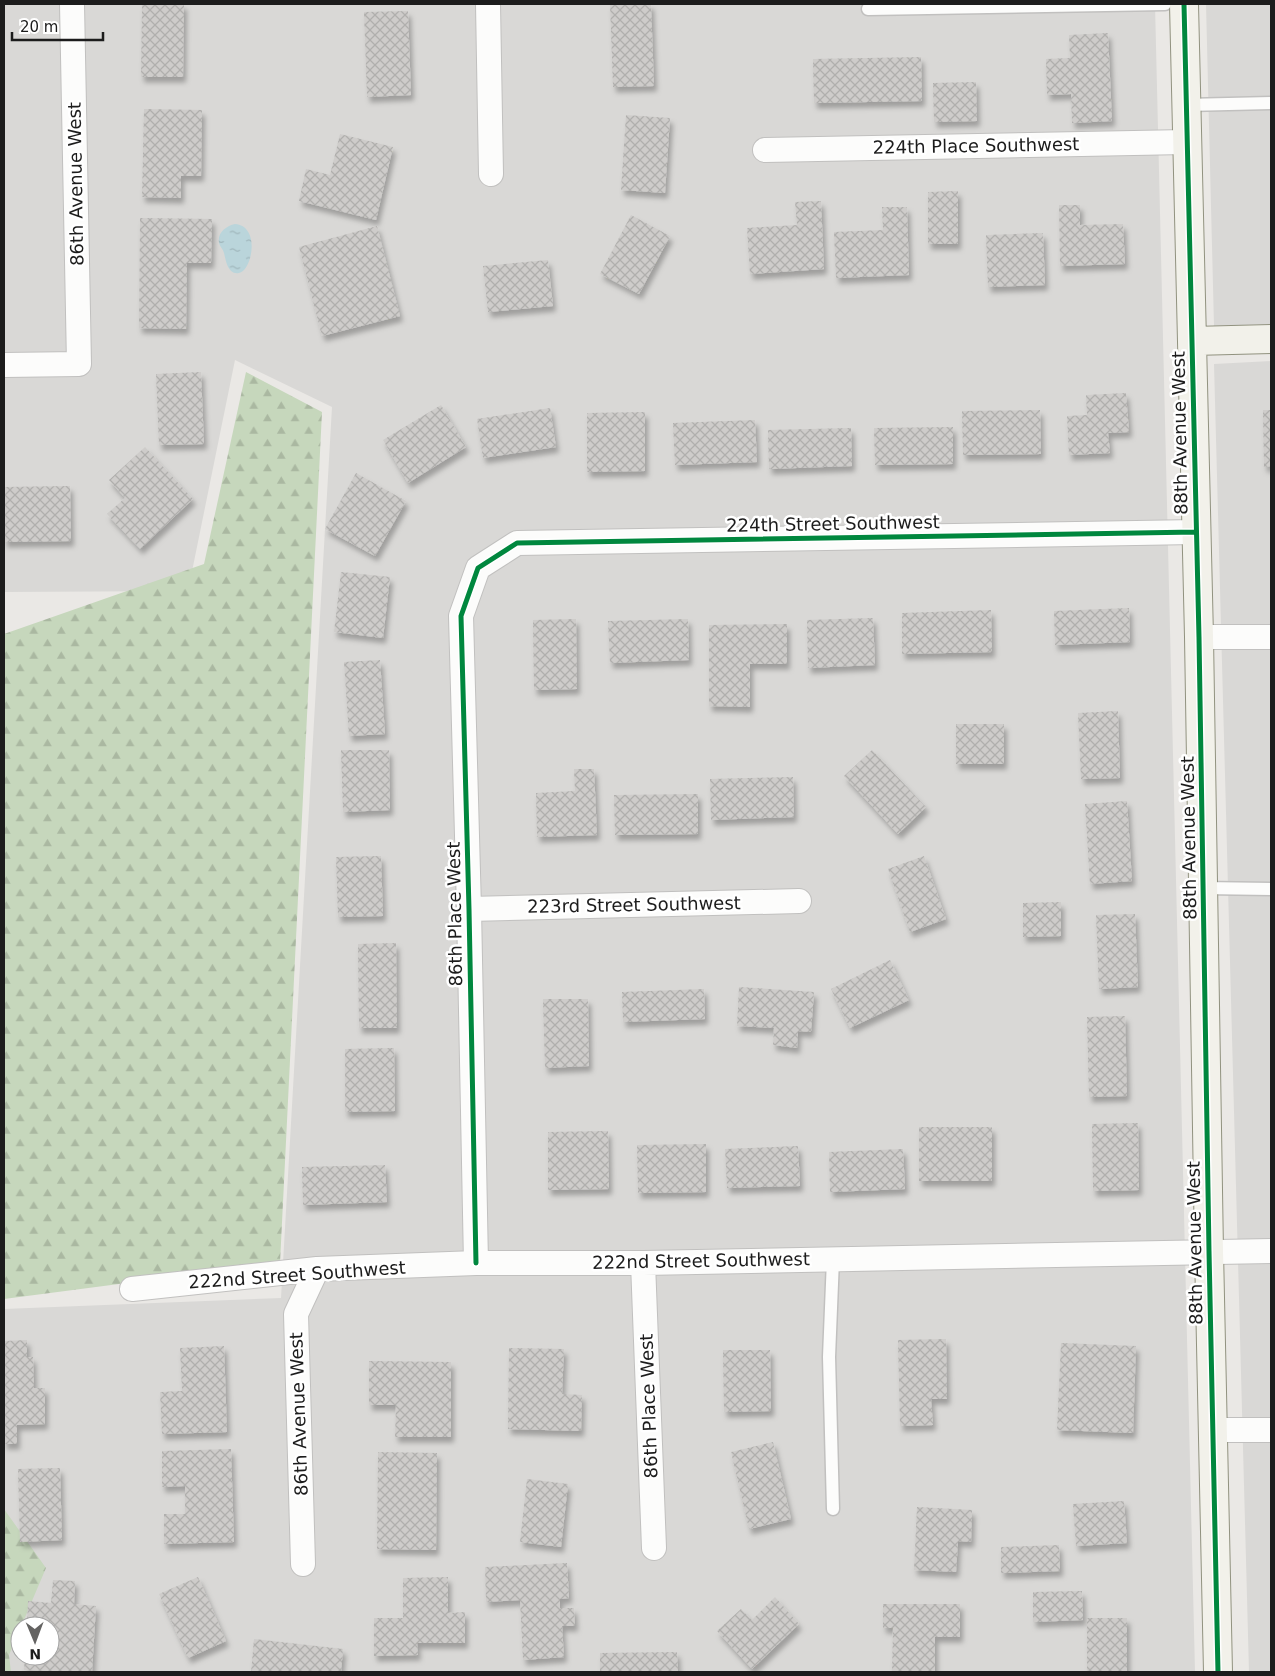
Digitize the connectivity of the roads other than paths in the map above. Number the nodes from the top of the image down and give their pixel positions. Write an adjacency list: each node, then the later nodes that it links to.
1 (72, 4): 13 (street, 86th Avenue West)
2 (488, 4): 10 (street)
3 (1165, 4): 5 (lane)
4 (1184, 4): 7 (street, 88th Avenue West)
5 (868, 9)
6 (1271, 103): 7 (lane)
7 (1186, 105): 8 (street, 88th Avenue West)
8 (1186, 142): 9 (street, 224th Place Southwest); 12 (street, 88th Avenue West)
9 (765, 150)
10 (491, 174)
11 (1271, 339): 12 (street)
12 (1193, 341): 14 (street, 88th Avenue West)
13 (4, 365)
14 (1196, 532): 15 (street, 224th Street Southwest); 16 (street, 88th Avenue West)
15 (478, 568): 21 (street, 86th Place West)
16 (1199, 637): 17 (street); 18 (street, 88th Avenue West)
17 (1271, 637)
18 (1204, 888): 19 (lane); 22 (street, 88th Avenue West)
19 (1271, 889)
20 (799, 901): 21 (street, 223rd Street Southwest)
21 (469, 909): 25 (street, 86th Place West)
22 (1209, 1251): 23 (street, 222nd Street Southwest); 24 (street, 222nd Street Southwest); 29 (street, 88th Avenue West)
23 (1271, 1251)
24 (832, 1260): 26 (street, 222nd Street Southwest); 31 (lane)
25 (476, 1263): 26 (street, 222nd Street Southwest); 27 (street, 222nd Street Southwest)
26 (643, 1263): 32 (street, 86th Place West)
27 (318, 1270): 28 (street, 222nd Street Southwest); 33 (street, 86th Avenue West)
28 (132, 1289)
29 (1214, 1430): 30 (street); 34 (street, 88th Avenue West)
30 (1271, 1430)
31 (834, 1509)
32 (654, 1548)
33 (303, 1564)
34 (1218, 1672)

